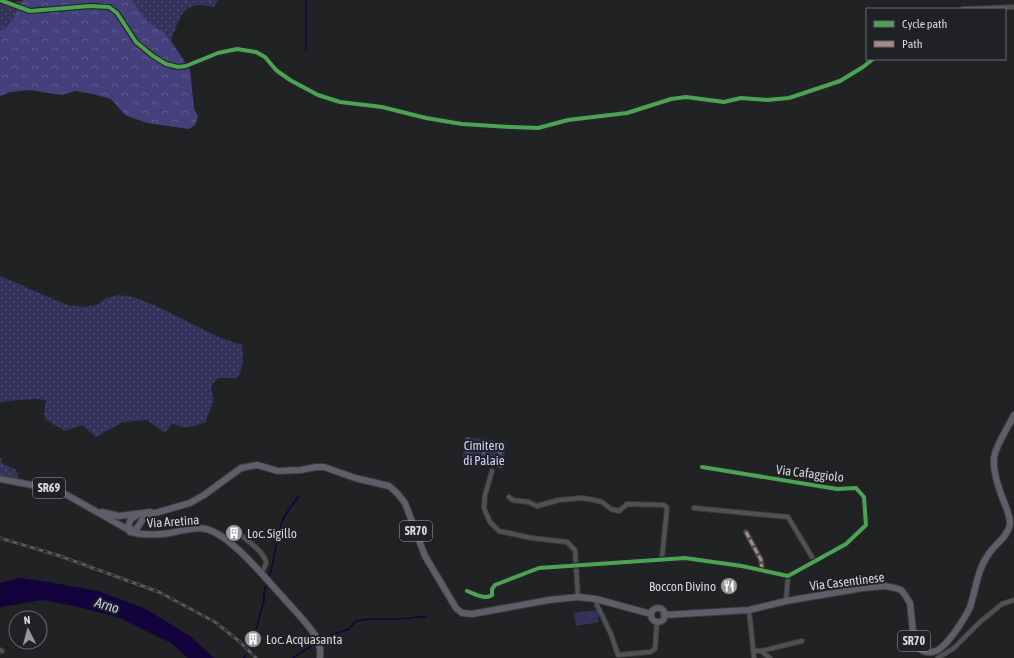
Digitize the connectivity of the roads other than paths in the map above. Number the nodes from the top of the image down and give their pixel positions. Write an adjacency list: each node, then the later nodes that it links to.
1 (0, 0): 4 (street)
2 (1014, 7): 3 (street)
3 (988, 8)
4 (872, 60)
5 (1014, 415): 37 (main road, Via Casentinese / SR70)
6 (702, 467): 20 (street, Via Cafaggiolo)
7 (492, 471): 21 (street)
8 (0, 479): 12 (main road, Via Aretina / SR69)
9 (509, 497): 19 (street)
10 (171, 508): 13 (main road, Via Casentinese / SR70); 14 (main road, Via Casentinese / SR70); 26 (main road, Via Casentinese / SR70)
11 (694, 508): 20 (street)
12 (92, 510): 13 (main road, Via Casentinese / SR70); 15 (main road, Via Aretina / SR69)
13 (151, 512): 15 (main road, Via Casentinese / SR70)
14 (142, 521): 15 (main road, Via Casentinese / SR70); 17 (main road)
15 (130, 532): 17 (main road, Via Aretina / SR69)
16 (746, 532): 22 (street)
17 (152, 534): 23 (main road, Via Aretina / SR69)
18 (242, 536): 23 (street)
19 (662, 558): 21 (street); 22 (street)
20 (815, 562): 24 (street, Via Cafaggiolo)
21 (576, 566): 25 (street); 26 (street)
22 (762, 570): 24 (street)
23 (261, 573): 38 (main road, Via Aretina / SR69)
24 (788, 576): 29 (street)
25 (467, 591)
26 (578, 597): 27 (main road, Via Casentinese / SR70)
27 (596, 600): 31 (main road, Via Casentinese / SR70); 33 (street)
28 (1014, 600): 41 (street)
29 (786, 601): 30 (main road, Via Casentinese / SR70); 37 (main road, Via Casentinese / SR70)
30 (749, 610): 32 (main road, Via Casentinese / SR70); 35 (street)
31 (651, 614): 32 (main road, Via Casentinese / SR70); 33 (main road)
32 (664, 615): 33 (main road)
33 (658, 622)
34 (802, 641): 36 (street)
35 (753, 651): 36 (street); 39 (street)
36 (761, 651): 40 (street)
37 (926, 655)
38 (320, 658)
39 (754, 658)
40 (770, 658)
41 (938, 658)

